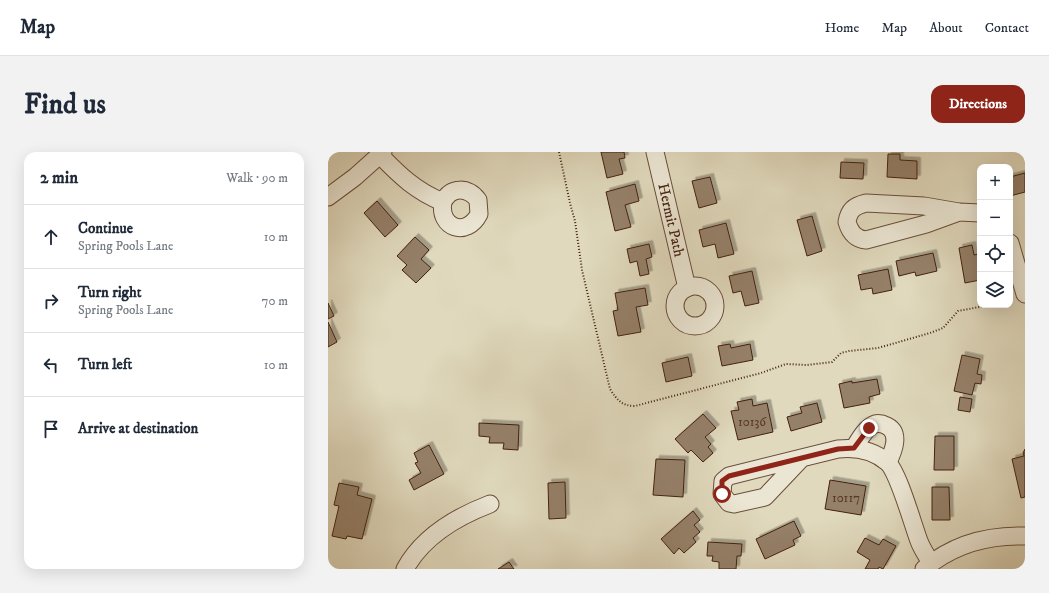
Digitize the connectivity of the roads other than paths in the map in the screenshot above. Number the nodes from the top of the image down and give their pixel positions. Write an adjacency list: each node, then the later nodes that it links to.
1 (655, 152): 8 (street, Hermit Path)
2 (382, 153): 3 (street); 4 (street)
3 (328, 197)
4 (443, 202)
5 (959, 212): 5 (street); 6 (street)
6 (977, 213)
7 (1013, 253): 9 (street)
8 (687, 288)
9 (1025, 294)
10 (854, 448): 11 (street); 12 (street); 12 (street)
11 (801, 459)
12 (888, 462): 15 (street)
13 (490, 504): 16 (street)
14 (1025, 536): 15 (street)
15 (927, 566)
16 (405, 569)

